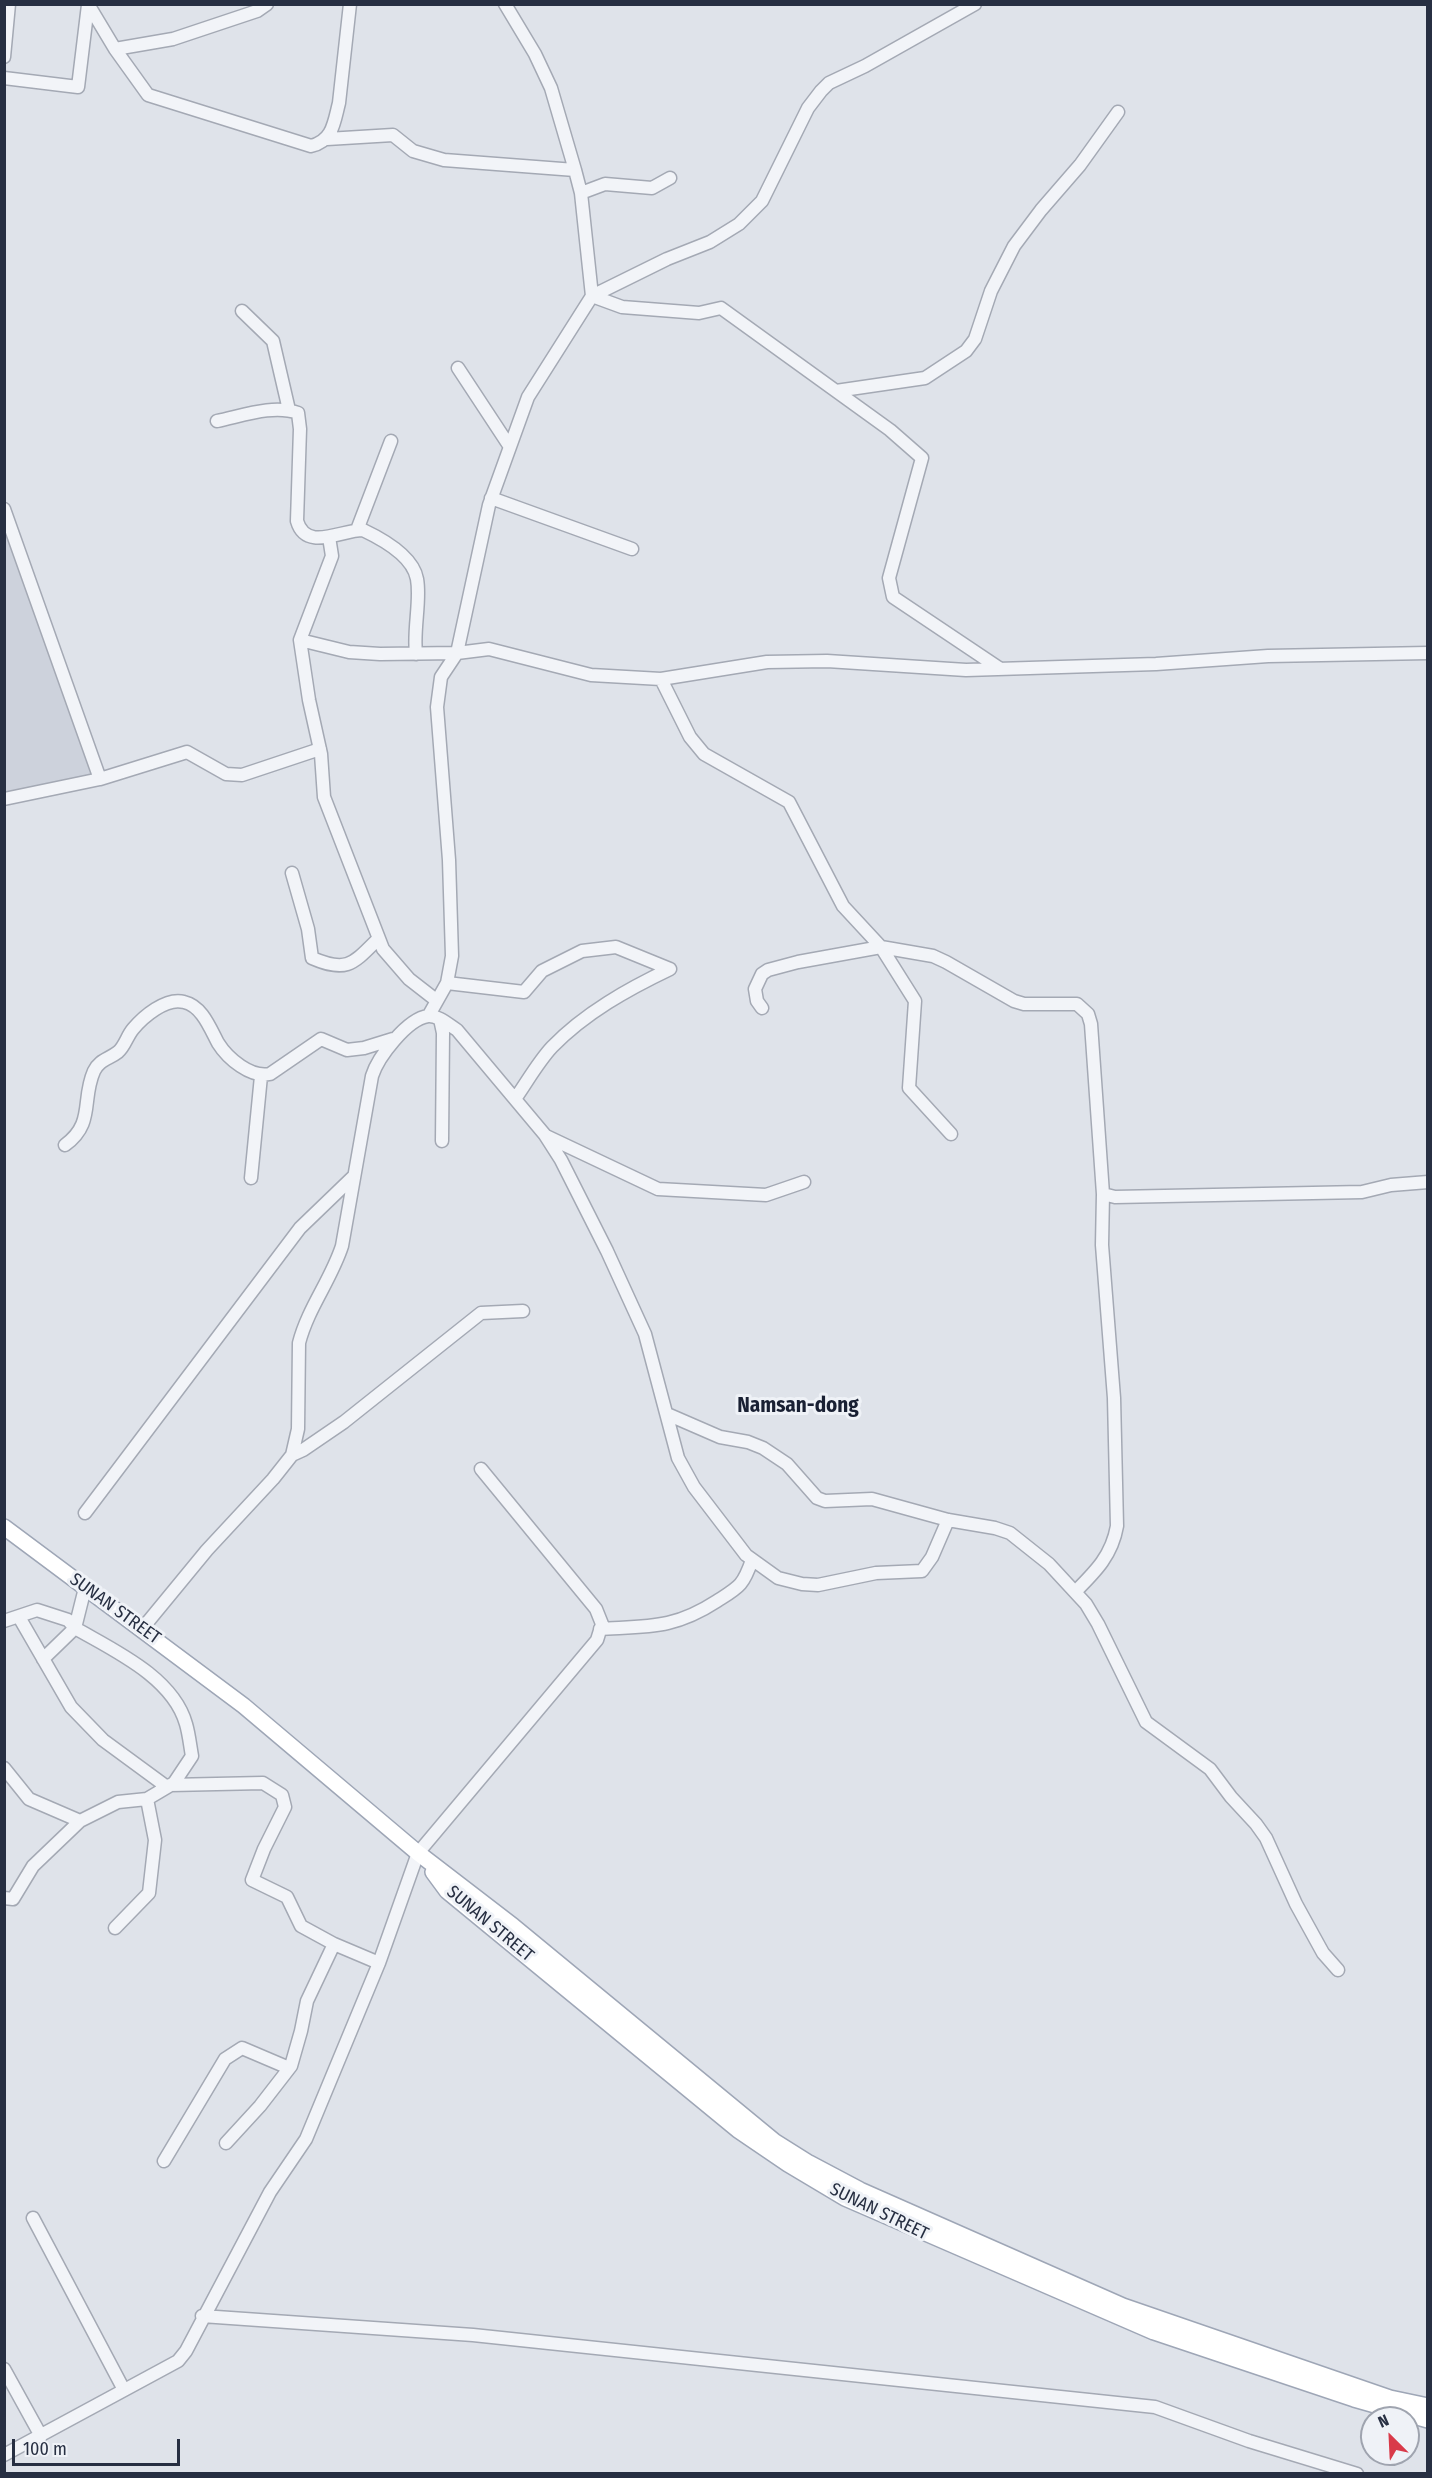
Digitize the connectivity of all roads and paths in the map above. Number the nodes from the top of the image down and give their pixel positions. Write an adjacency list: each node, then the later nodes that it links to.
1 (9, 4): 8 (street)
2 (88, 4): 7 (street); 9 (street)
3 (267, 4): 7 (street)
4 (351, 4): 11 (street)
5 (505, 4): 12 (street)
6 (975, 4): 15 (street)
7 (115, 49): 11 (street)
8 (4, 57)
9 (4, 78)
10 (1118, 112): 18 (street)
11 (327, 139): 12 (street)
12 (575, 170): 14 (street)
13 (670, 178): 14 (street)
14 (581, 193): 15 (street)
15 (592, 296): 18 (street); 22 (street)
16 (242, 310): 19 (street)
17 (458, 368): 22 (street)
18 (836, 391): 32 (street)
19 (289, 410): 20 (street); 26 (street)
20 (217, 422)
21 (391, 441): 25 (street)
22 (510, 447): 23 (street)
23 (491, 498): 27 (street); 29 (street)
24 (4, 509): 35 (street)
25 (357, 530): 26 (street); 31 (street)
26 (329, 537): 28 (street)
27 (632, 549)
28 (300, 640): 31 (street); 34 (street)
29 (457, 653): 31 (street); 33 (street); 40 (street)
30 (1428, 653): 32 (street)
31 (416, 654)
32 (999, 668): 33 (street)
33 (661, 679): 39 (street)
34 (320, 749): 35 (street); 38 (street)
35 (100, 779): 36 (street)
36 (4, 799)
37 (292, 873): 38 (street)
38 (378, 939): 41 (street)
39 (882, 947): 42 (street); 47 (street); 55 (street)
40 (447, 983): 41 (street); 46 (street)
41 (436, 1000): 43 (street)
42 (762, 1008)
43 (434, 1017): 44 (street); 46 (street); 49 (street)
44 (397, 1037): 45 (street); 51 (street)
45 (261, 1076): 50 (street); 52 (street)
46 (515, 1099): 48 (street)
47 (951, 1134)
48 (545, 1135): 53 (street); 57 (street)
49 (442, 1141)
50 (64, 1145)
51 (354, 1176): 58 (street); 60 (street)
52 (250, 1178)
53 (804, 1182)
54 (1428, 1182): 55 (street)
55 (1103, 1194): 65 (street)
56 (522, 1311): 58 (street)
57 (667, 1414): 61 (street); 63 (street)
58 (291, 1455): 69 (street)
59 (481, 1469): 70 (street)
60 (85, 1513)
61 (948, 1520): 63 (street); 65 (street)
62 (4, 1527): 64 (main road, SUNAN STREET)
63 (752, 1560): 70 (street)
64 (84, 1588): 68 (street); 69 (main road, SUNAN STREET)
65 (1076, 1590): 81 (street)
66 (19, 1617): 67 (street); 68 (street); 71 (street)
67 (4, 1621)
68 (75, 1628): 71 (street); 73 (street)
69 (142, 1629): 76 (main road, SUNAN STREET)
70 (600, 1629): 76 (street)
71 (43, 1659): 73 (street)
72 (4, 1768): 75 (street)
73 (168, 1786): 74 (street); 79 (street)
74 (147, 1799): 75 (street); 78 (street)
75 (80, 1821): 77 (street)
76 (418, 1853): 80 (street); 89 (main road, SUNAN STREET); 90 (main road, SUNAN STREET)
77 (4, 1898)
78 (115, 1928)
79 (334, 1944): 80 (street); 82 (street)
80 (379, 1963): 86 (street)
81 (1338, 1970)
82 (289, 2068): 83 (street); 84 (street)
83 (226, 2143)
84 (164, 2161)
85 (33, 2218): 88 (street)
86 (202, 2316): 88 (street); 93 (street)
87 (4, 2369): 91 (street)
88 (124, 2390): 91 (street)
89 (1428, 2406)
90 (1428, 2420)
91 (41, 2436): 92 (street)
92 (4, 2455)
93 (1357, 2474)

